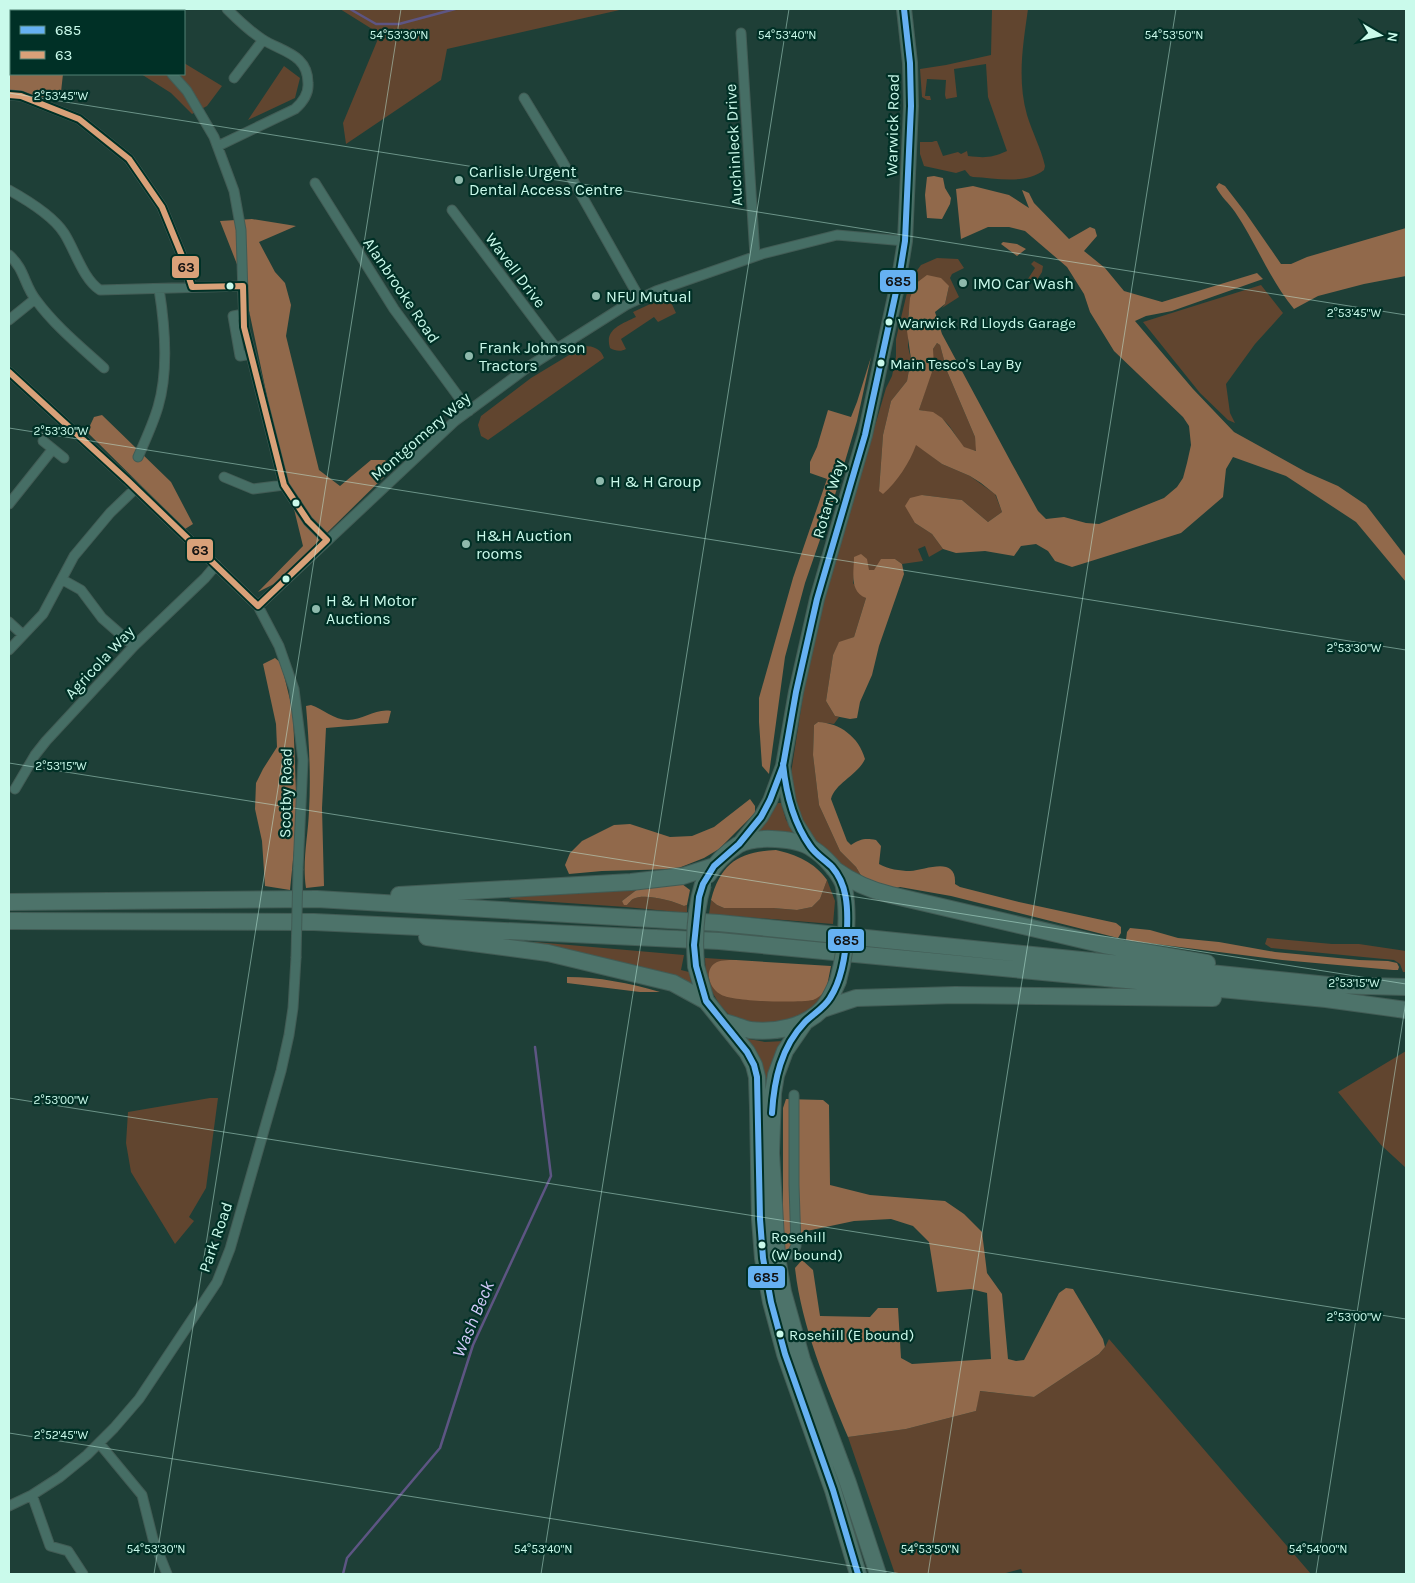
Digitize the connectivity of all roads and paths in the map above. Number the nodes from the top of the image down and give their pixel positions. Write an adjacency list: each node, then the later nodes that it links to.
1 (227, 9): 4 (street)
2 (904, 9): 13 (main road, Warwick Road)
3 (742, 33): 15 (street, Auchinleck Drive)
4 (262, 40): 6 (street); 9 (street)
5 (173, 75): 9 (street)
6 (234, 78)
7 (9, 95): 17 (street)
8 (524, 98): 20 (street)
9 (218, 146): 16 (street)
10 (315, 183): 25 (street, Alanbrooke Road)
11 (9, 190): 18 (street)
12 (452, 210): 22 (street, Wavell Drive)
13 (904, 241): 15 (street, Montgomery Way); 42 (main road, Rotary Way)
14 (9, 255): 19 (street)
15 (755, 256): 20 (street, Montgomery Way)
16 (243, 286): 17 (street); 31 (street)
17 (192, 287): 18 (street)
18 (159, 289): 28 (street)
19 (35, 299): 21 (street); 23 (street)
20 (640, 299): 22 (street, Montgomery Way)
21 (9, 320)
22 (556, 348): 25 (street, Montgomery Way)
23 (104, 368)
24 (9, 372): 32 (street, Scotby Road)
25 (469, 411): 34 (street, Montgomery Way)
26 (43, 442): 27 (street)
27 (52, 450): 29 (street); 33 (street)
28 (138, 457)
29 (64, 458)
30 (224, 477): 31 (street)
31 (284, 485): 34 (street)
32 (136, 488): 35 (street, Scotby Road); 36 (street)
33 (9, 504)
34 (327, 540): 37 (street, Montgomery Way)
35 (216, 565): 37 (street, Scotby Road); 40 (street, Agricola Way)
36 (63, 580): 39 (street); 40 (street)
37 (258, 606): 52 (street, Scotby Road, bridge)
38 (9, 622): 39 (street)
39 (23, 636): 41 (street)
40 (134, 646): 43 (street, Agricola Way)
41 (9, 650)
42 (783, 766): 44 (main road, Rotary Way); 45 (main road, Rotary Way)
43 (15, 789)
44 (739, 844): 45 (highway); 46 (highway)
45 (812, 848): 47 (highway)
46 (714, 866): 48 (highway); 55 (highway, bridge)
47 (834, 869): 54 (highway); 56 (highway, bridge)
48 (317, 899): 49 (highway); 54 (highway)
49 (9, 902)
50 (9, 921): 51 (highway)
51 (314, 922): 54 (highway); 55 (highway)
52 (296, 958): 62 (street, Park Road)
53 (1406, 987): 54 (highway)
54 (1327, 992): 56 (highway); 57 (highway)
55 (706, 1000): 58 (highway)
56 (822, 1009): 59 (highway)
57 (1406, 1010)
58 (724, 1022): 59 (highway); 61 (highway)
59 (805, 1022): 61 (highway)
60 (794, 1095): 61 (street)
61 (770, 1257): 67 (highway); 68 (highway)
62 (98, 1443): 63 (street, Park Road); 66 (street)
63 (32, 1495): 64 (street, Park Road); 65 (street)
64 (9, 1506)
65 (83, 1574)
66 (167, 1574)
67 (858, 1574)
68 (878, 1574)

